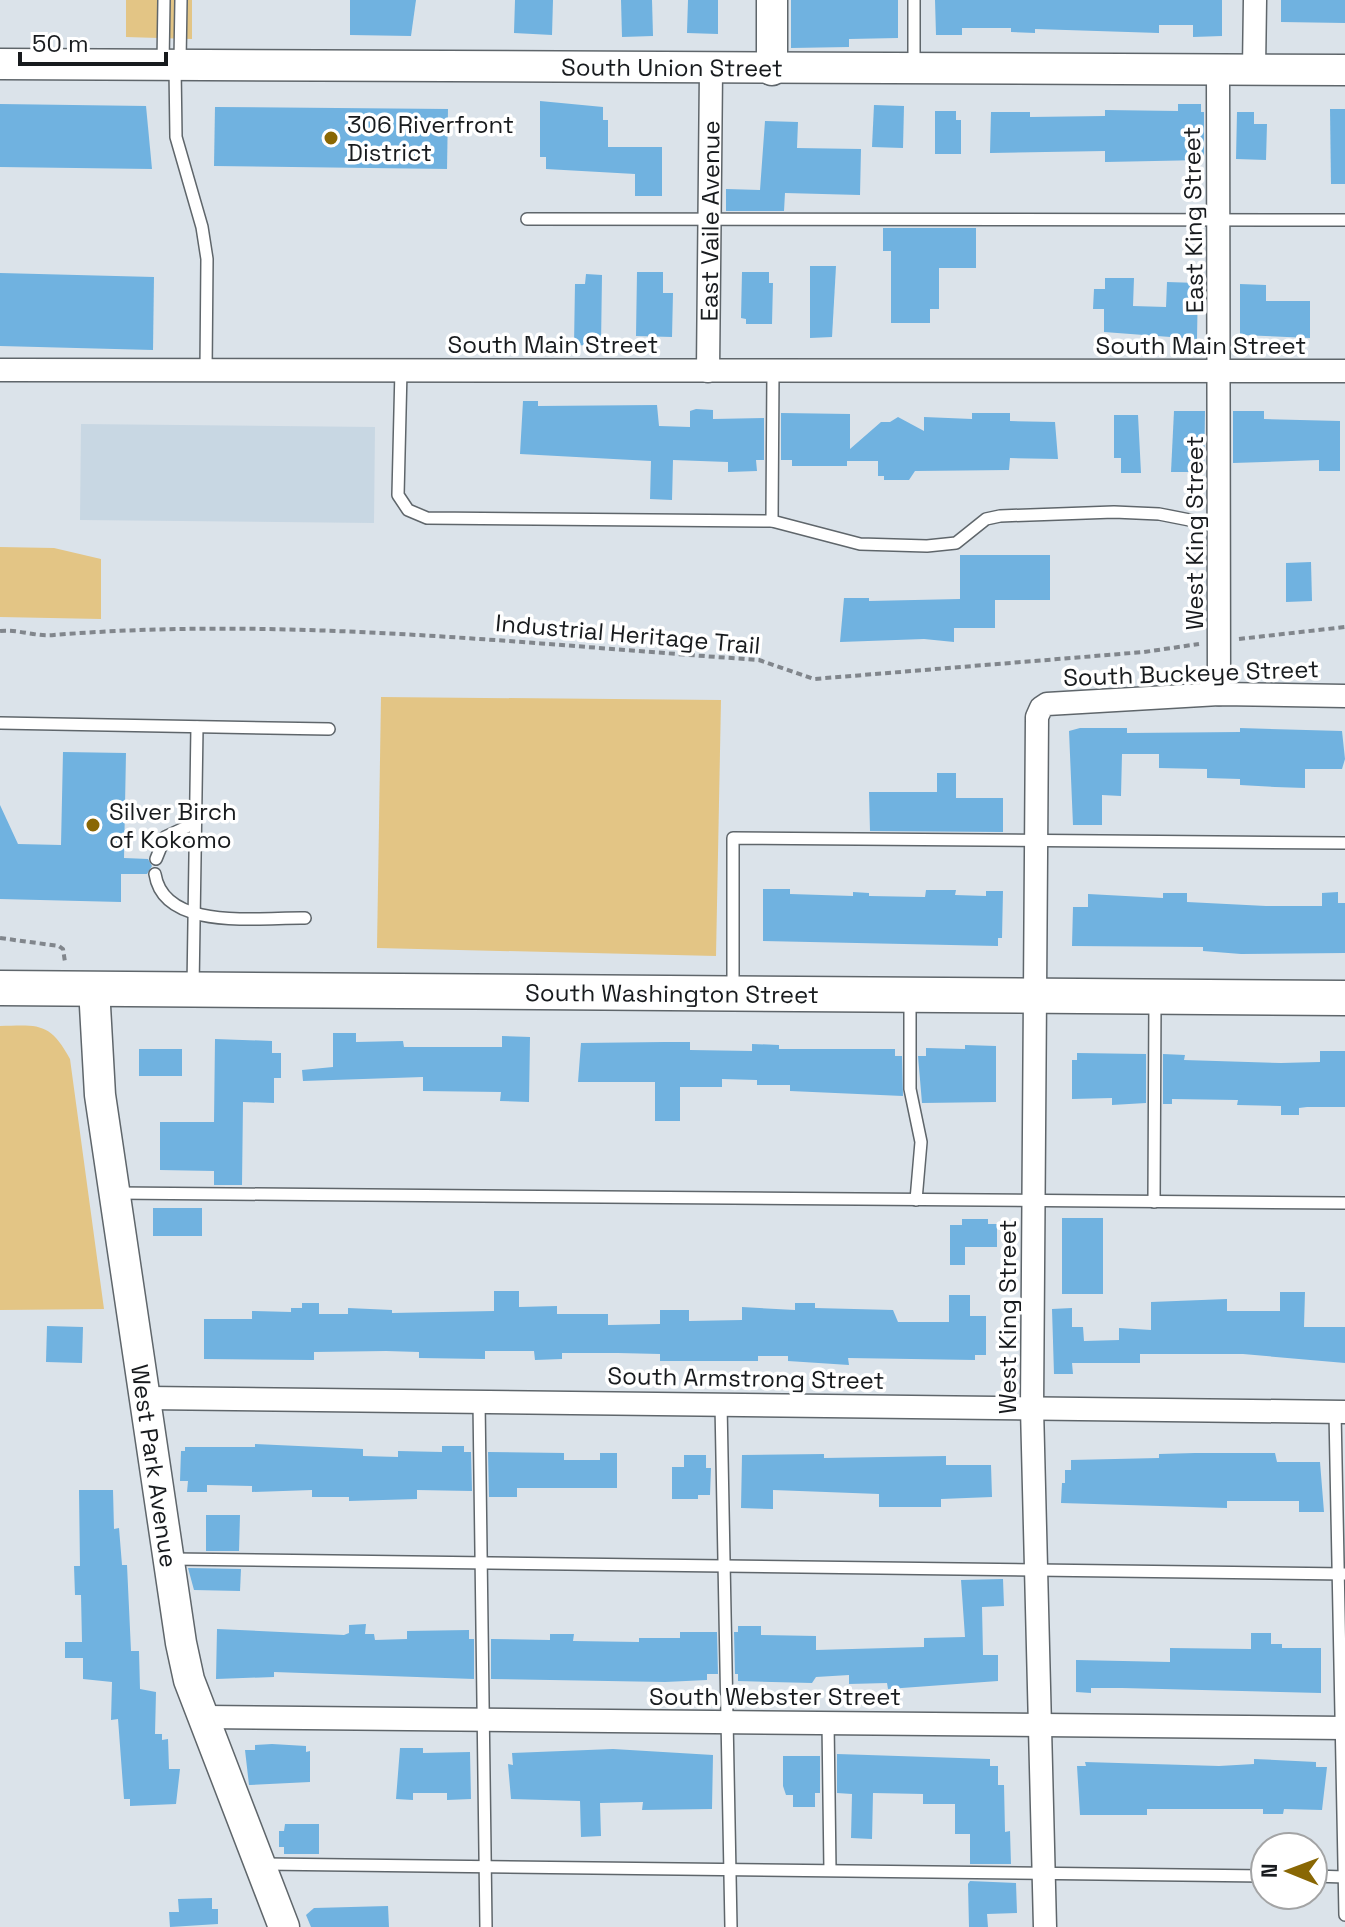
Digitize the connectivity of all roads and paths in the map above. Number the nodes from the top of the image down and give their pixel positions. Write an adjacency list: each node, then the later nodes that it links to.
1 (164, 0): 7 (lane)
2 (181, 0): 7 (lane)
3 (772, 0): 11 (street)
4 (914, 0): 12 (lane)
5 (1255, 0): 9 (street)
6 (0, 64): 7 (street, South Union Street)
7 (173, 66): 10 (street, South Union Street); 19 (lane)
8 (1218, 69): 9 (street, South Union Street); 12 (street, South Union Street); 16 (street, East King Street)
9 (1254, 69): 13 (street, South Union Street)
10 (711, 70): 11 (street, South Union Street); 15 (street, East Vaile Avenue)
11 (772, 70): 12 (street, South Union Street)
12 (914, 70)
13 (1345, 70)
14 (527, 219): 15 (lane)
15 (709, 220): 16 (lane); 21 (street, East Vaile Avenue)
16 (1219, 220): 17 (lane); 23 (street, East King Street)
17 (1345, 220)
18 (0, 370): 19 (street, South Main Street)
19 (206, 370): 20 (street, South Main Street)
20 (401, 370): 21 (street, South Main Street); 25 (lane)
21 (708, 371): 22 (street, South Main Street)
22 (773, 371): 23 (street, South Main Street); 25 (lane)
23 (1221, 371): 24 (street, South Main Street); 26 (street, West King Street)
24 (1345, 371)
25 (772, 521): 26 (lane)
26 (1220, 526): 29 (street, West King Street)
27 (1345, 627): 29 (path, Industrial Heritage Trail)
28 (0, 631): 29 (path, Industrial Heritage Trail)
29 (1219, 641): 30 (street, West King Street)
30 (1219, 694): 31 (street, South Buckeye Street); 32 (street, South Buckeye Street)
31 (1345, 696)
32 (1041, 708): 37 (street, West King Street)
33 (0, 723): 34 (lane)
34 (197, 727): 35 (lane); 36 (lane)
35 (329, 729)
36 (195, 823): 39 (lane); 41 (lane)
37 (1036, 839): 38 (lane); 49 (lane); 50 (street, West King Street)
38 (1345, 843)
39 (156, 859)
40 (155, 874): 41 (lane)
41 (194, 915): 42 (lane); 47 (lane)
42 (305, 918)
43 (0, 938): 44 (path)
44 (65, 956)
45 (0, 988): 46 (main road, South Washington Street)
46 (94, 988): 47 (main road, South Washington Street); 53 (street, West Park Avenue)
47 (193, 988): 49 (main road, South Washington Street)
48 (910, 993): 49 (main road, South Washington Street); 50 (main road, South Washington Street); 54 (lane)
49 (733, 994)
50 (1035, 995): 51 (main road, South Washington Street); 55 (street, West King Street)
51 (1155, 996): 52 (main road, South Washington Street); 56 (lane)
52 (1345, 998)
53 (115, 1193): 54 (lane); 58 (street, West Park Avenue)
54 (916, 1200): 55 (lane)
55 (1034, 1201): 56 (lane); 61 (street, West King Street)
56 (1154, 1202): 57 (lane)
57 (1345, 1203)
58 (147, 1398): 59 (street, South Armstrong Street); 63 (street, West Park Avenue)
59 (479, 1401): 60 (street, South Armstrong Street); 64 (lane)
60 (721, 1404): 61 (street, South Armstrong Street); 65 (lane)
61 (1032, 1408): 62 (street, South Armstrong Street); 66 (street, West King Street)
62 (1340, 1412): 67 (lane)
63 (168, 1559): 64 (lane); 68 (street, West Park Avenue)
64 (478, 1563): 65 (lane); 69 (lane)
65 (722, 1567): 66 (lane); 70 (lane)
66 (1036, 1570): 67 (lane); 72 (street, West King Street)
67 (1342, 1574): 73 (lane)
68 (204, 1717): 69 (street, South Webster Street); 74 (street, West Park Avenue)
69 (482, 1720): 70 (street, South Webster Street); 75 (lane)
70 (727, 1722): 71 (street, South Webster Street); 76 (lane)
71 (828, 1722): 72 (street, South Webster Street); 77 (lane)
72 (1040, 1724): 73 (street, South Webster Street); 78 (street, West King Street)
73 (1343, 1728): 80 (lane)
74 (259, 1864): 75 (lane); 82 (street, West Park Avenue)
75 (485, 1867): 76 (lane); 83 (lane)
76 (729, 1869): 77 (lane); 84 (lane)
77 (830, 1870): 78 (lane)
78 (1044, 1873): 79 (lane); 85 (street, West King Street)
79 (1249, 1876)
80 (1344, 1877): 81 (lane)
81 (1345, 1915)
82 (284, 1927)
83 (486, 1927)
84 (731, 1927)
85 (1045, 1927)

